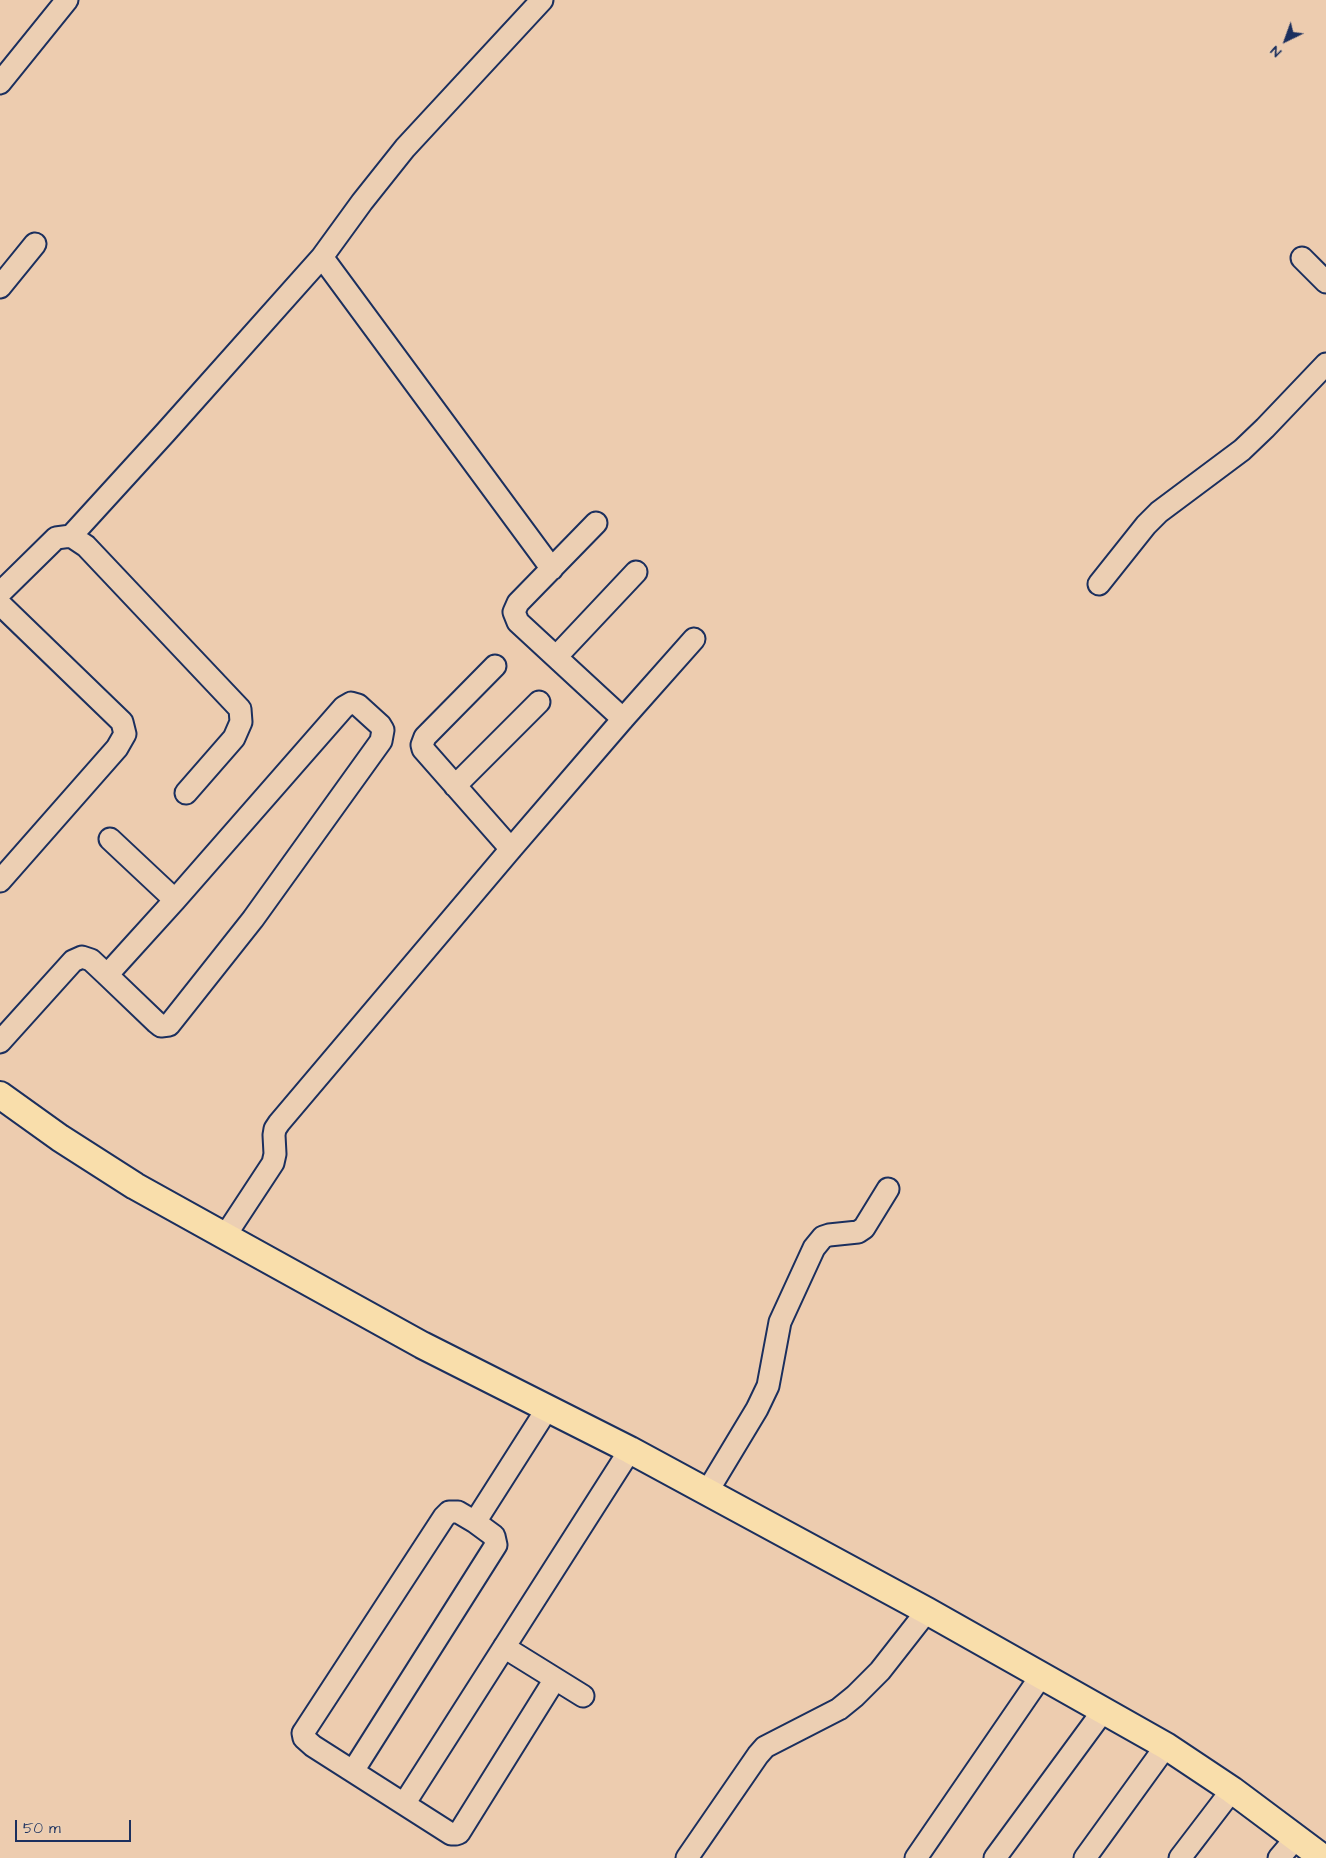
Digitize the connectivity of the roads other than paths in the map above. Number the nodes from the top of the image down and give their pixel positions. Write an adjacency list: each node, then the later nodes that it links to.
1 (68, 0): 3 (street)
2 (542, 0): 5 (street)
3 (0, 83)
4 (35, 244): 8 (street)
5 (322, 257): 11 (street); 12 (street)
6 (1302, 258): 7 (street)
7 (1326, 282)
8 (0, 286)
9 (1326, 364): 14 (street)
10 (596, 523): 12 (street)
11 (71, 536): 15 (street); 23 (street)
12 (552, 568): 18 (street)
13 (636, 572): 18 (street)
14 (1099, 584)
15 (0, 593)
16 (0, 604): 26 (street)
17 (694, 639): 21 (street)
18 (556, 657): 21 (street)
19 (495, 666): 22 (street)
20 (539, 702): 22 (street)
21 (623, 719): 25 (street)
22 (455, 786): 25 (street)
23 (186, 793)
24 (110, 838): 27 (street)
25 (511, 849): 32 (street)
26 (0, 880)
27 (175, 900): 28 (street); 28 (street)
28 (107, 975): 29 (street)
29 (0, 1042)
30 (0, 1094): 32 (main road)
31 (888, 1189): 35 (street)
32 (225, 1236): 33 (main road)
33 (547, 1409): 34 (main road); 36 (street)
34 (630, 1450): 35 (main road); 38 (street)
35 (707, 1492): 37 (main road)
36 (475, 1522): 44 (street); 44 (street)
37 (927, 1611): 39 (main road); 48 (street)
38 (504, 1647): 40 (street); 46 (street)
39 (1041, 1676): 42 (main road); 49 (street)
40 (555, 1679): 41 (street); 46 (street)
41 (583, 1696)
42 (1103, 1710): 43 (main road); 50 (street)
43 (1166, 1746): 45 (main road); 51 (street)
44 (353, 1771): 46 (street)
45 (1232, 1790): 47 (main road); 52 (street)
46 (404, 1804)
47 (1296, 1838): 53 (street); 54 (main road)
48 (687, 1858)
49 (916, 1858)
50 (995, 1858)
51 (1085, 1858)
52 (1180, 1858)
53 (1279, 1858)
54 (1323, 1858)

